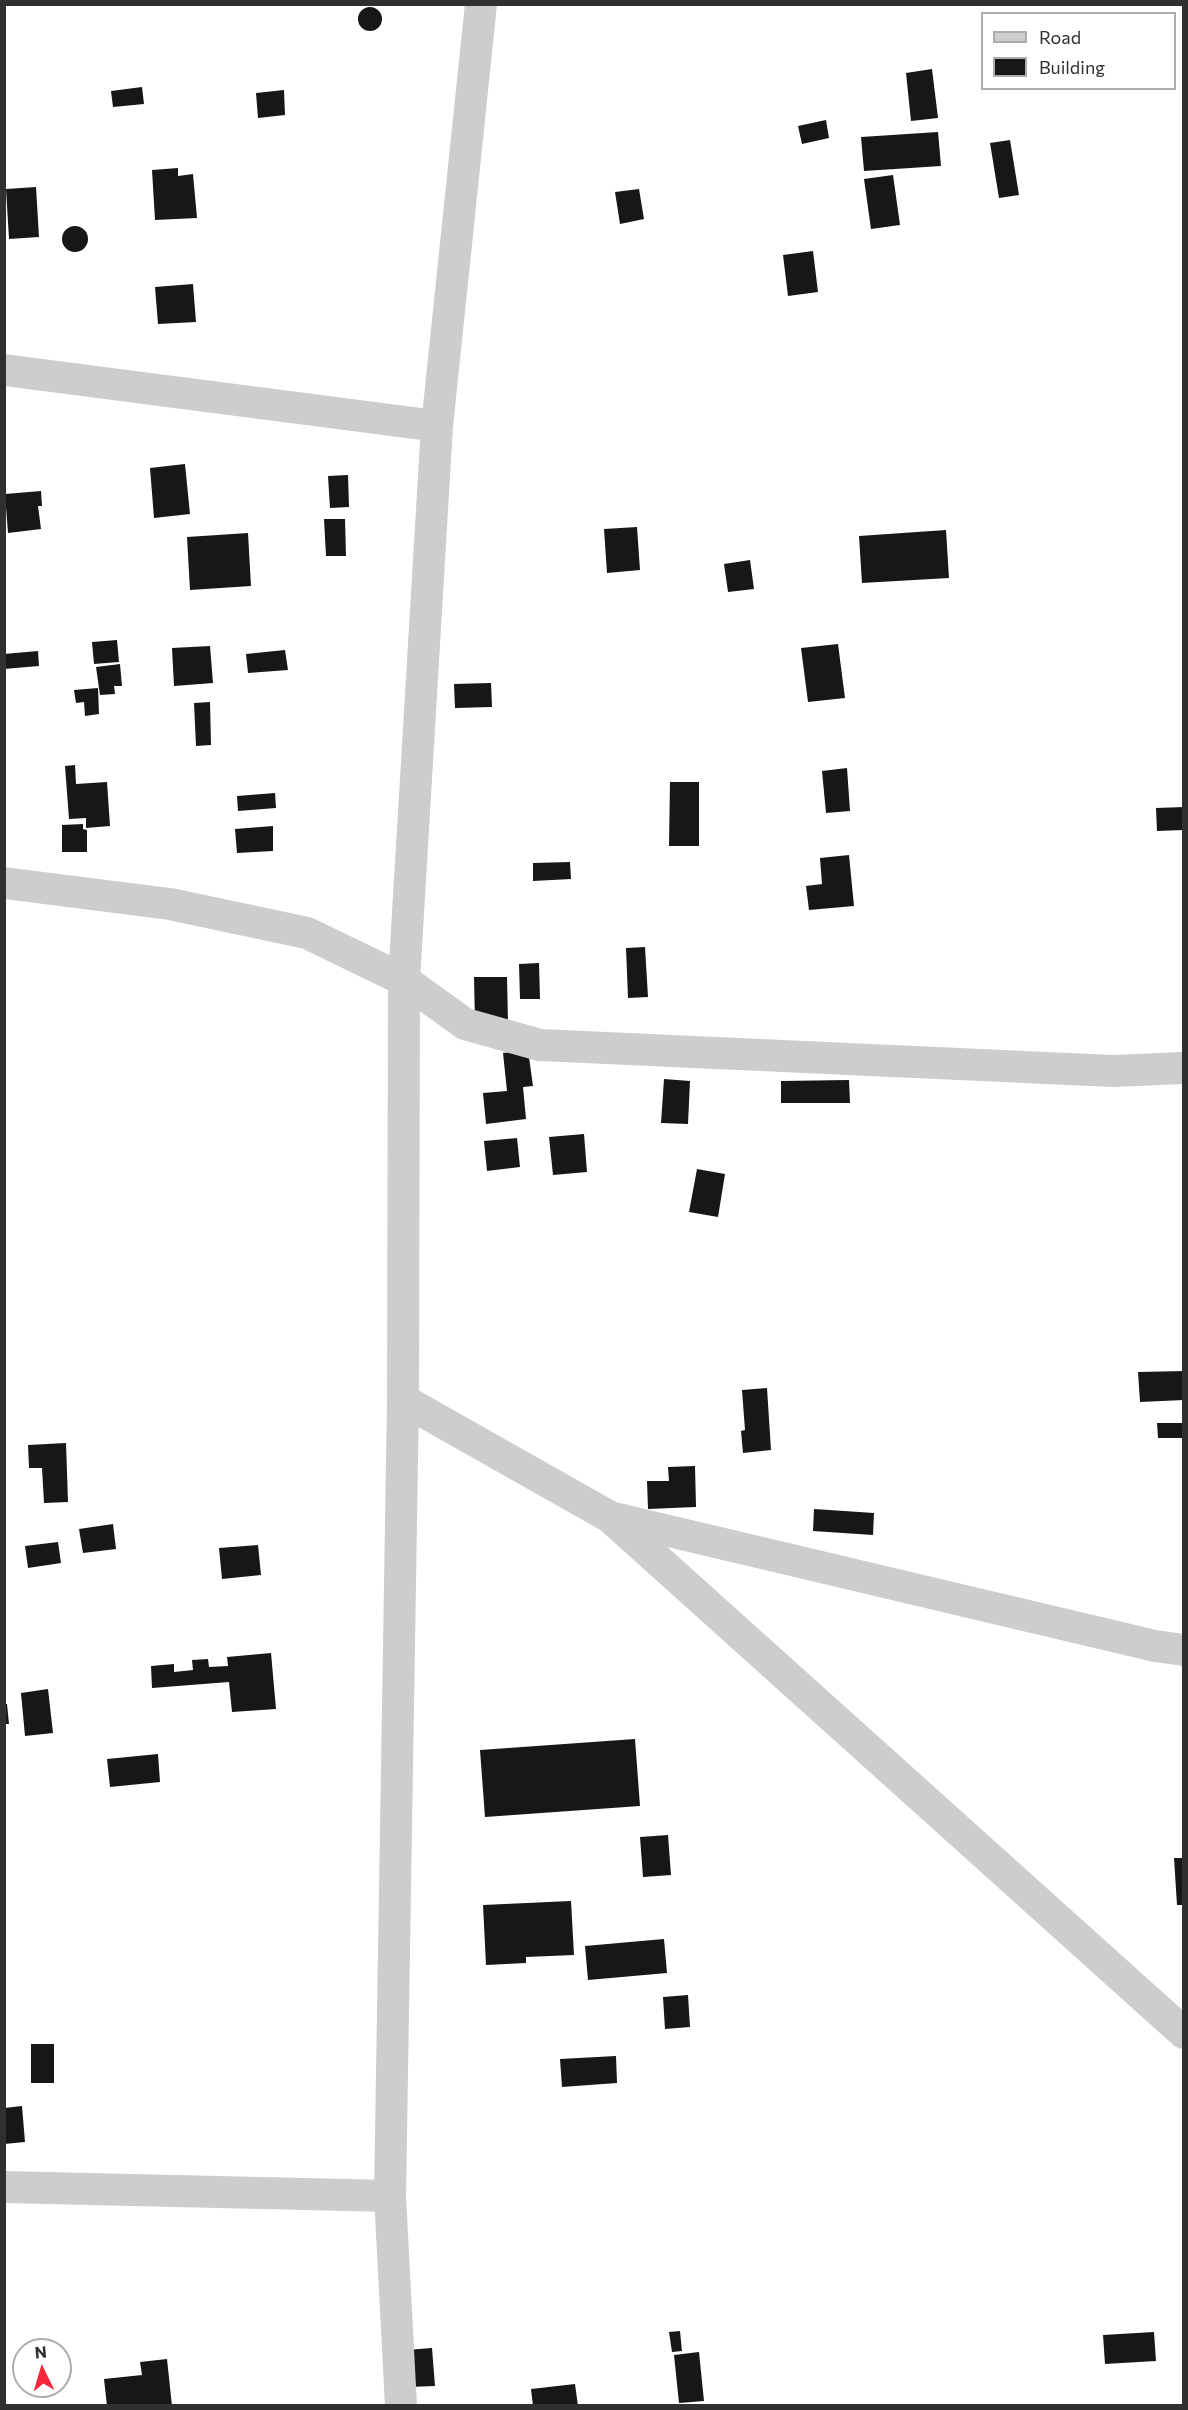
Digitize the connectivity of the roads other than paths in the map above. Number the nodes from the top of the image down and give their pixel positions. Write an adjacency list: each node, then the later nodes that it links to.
1 (481, 4): 3 (street)
2 (4, 370): 3 (street)
3 (437, 426): 5 (street)
4 (4, 883): 5 (street)
5 (404, 980): 6 (street); 7 (street)
6 (1184, 1068)
7 (403, 1400): 8 (street); 12 (street)
8 (610, 1517): 9 (street); 10 (street)
9 (1184, 1650)
10 (1184, 2033)
11 (4, 2187): 12 (street)
12 (390, 2196): 13 (street)
13 (401, 2406)

